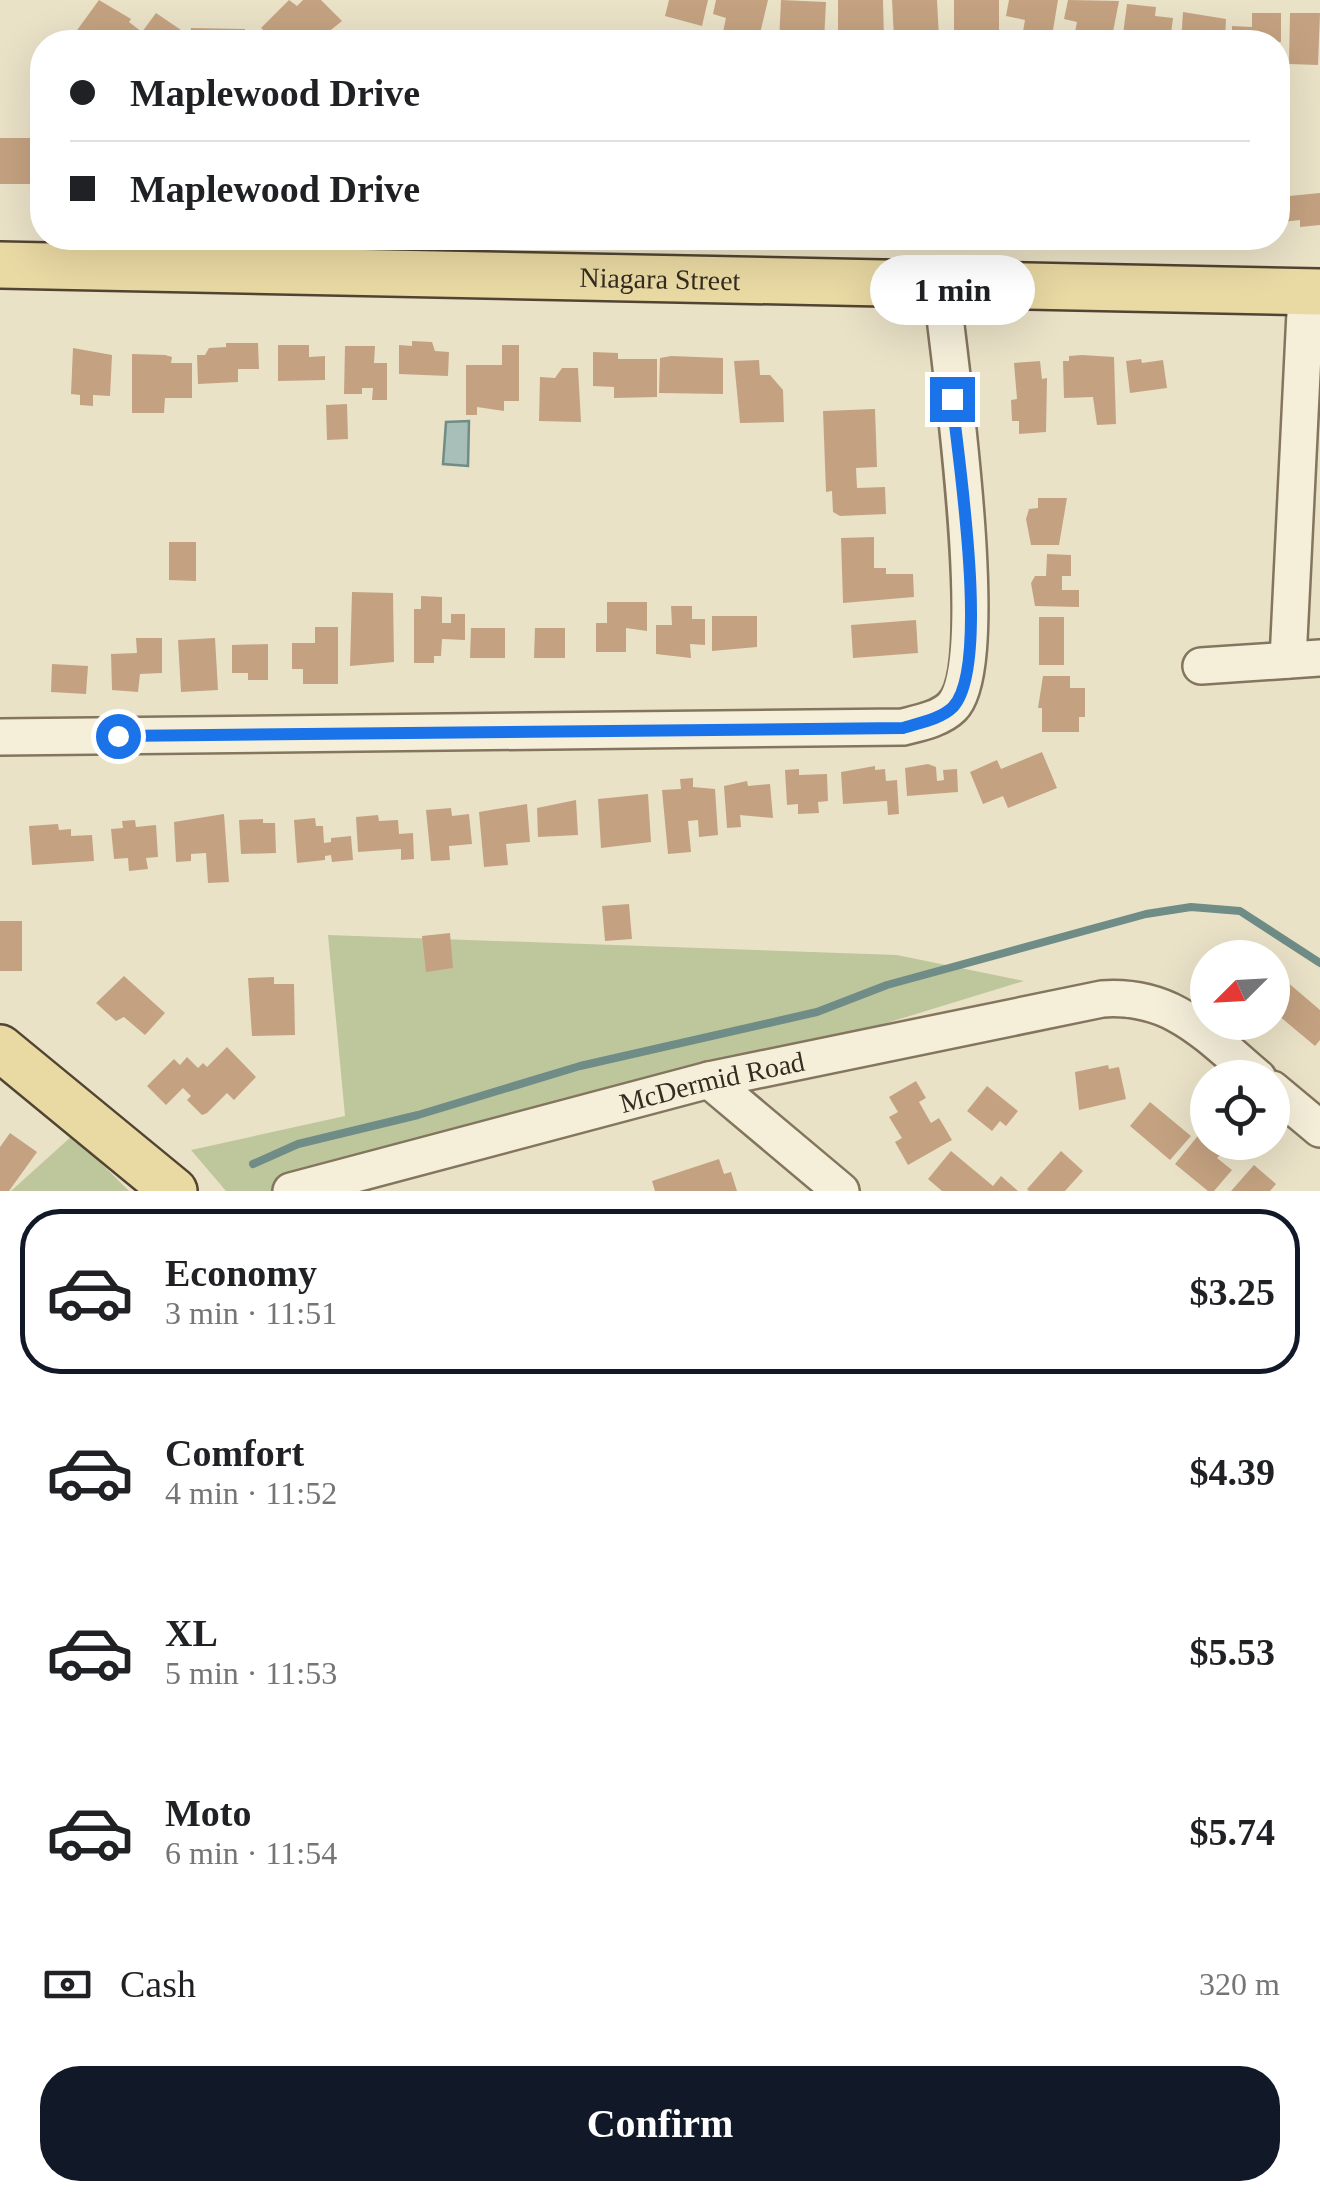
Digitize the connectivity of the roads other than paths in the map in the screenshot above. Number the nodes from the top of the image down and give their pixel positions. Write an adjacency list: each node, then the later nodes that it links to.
1 (0, 266): 2 (main road, Niagara Street)
2 (940, 282): 3 (main road, Niagara Street); 7 (street)
3 (1313, 292): 4 (street)
4 (1308, 443): 5 (street)
5 (1304, 659): 6 (street)
6 (1202, 666)
7 (0, 737)
8 (0, 1048): 13 (main road)
9 (1236, 1060): 10 (street, McDermid Road)
10 (709, 1080): 14 (street, McDermid Road); 15 (street)
11 (1290, 1105): 12 (street)
12 (1320, 1129)
13 (174, 1191)
14 (292, 1191)
15 (841, 1191)

